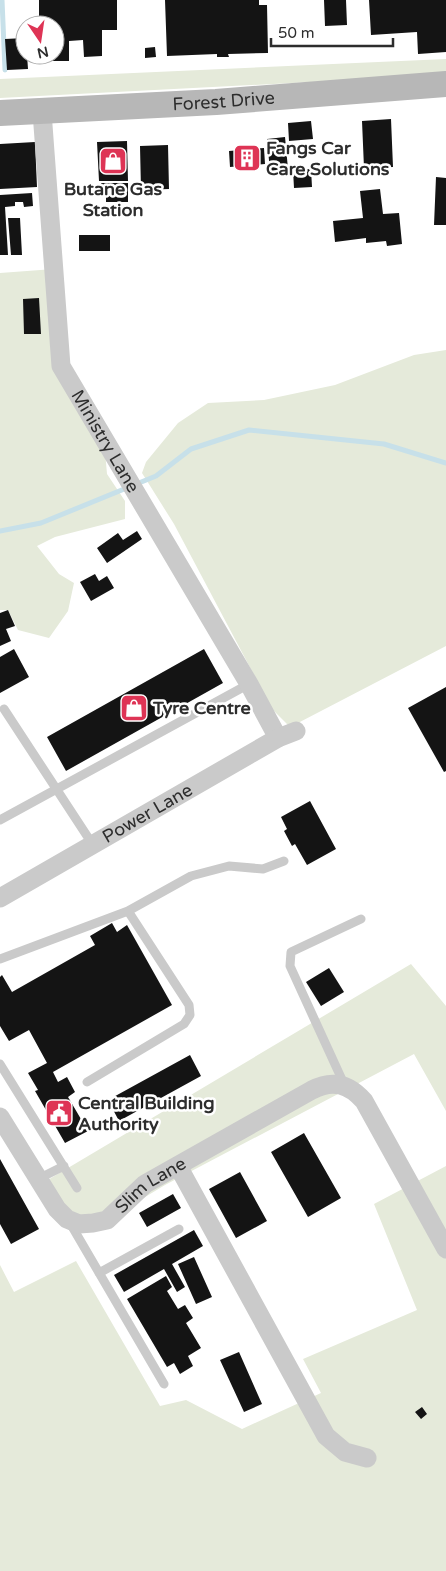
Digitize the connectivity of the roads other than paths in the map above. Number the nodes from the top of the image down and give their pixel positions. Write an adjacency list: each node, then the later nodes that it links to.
1 (446, 84): 2 (main road, Forest Drive)
2 (42, 112): 3 (main road, Forest Drive); 4 (street, Ministry Lane)
3 (0, 113)
4 (249, 684): 7 (street, Ministry Lane); 8 (lane)
5 (4, 709): 8 (lane)
6 (296, 730): 7 (street, Power Lane)
7 (278, 738): 10 (street, Power Lane)
8 (55, 790): 9 (lane); 10 (lane)
9 (0, 820)
10 (92, 845): 12 (street, Power Lane)
11 (284, 861): 13 (lane)
12 (0, 898)
13 (128, 911): 15 (lane); 17 (lane)
14 (361, 919): 18 (lane)
15 (0, 959)
16 (0, 1064): 20 (lane)
17 (87, 1082)
18 (344, 1084): 21 (street, Slim Lane); 26 (street)
19 (0, 1117): 22 (street)
20 (64, 1166): 22 (lane); 23 (lane)
21 (178, 1166): 24 (street, Slim Lane); 29 (street)
22 (38, 1179): 24 (street)
23 (78, 1188)
24 (67, 1219): 27 (lane)
25 (179, 1229): 27 (lane)
26 (446, 1248)
27 (99, 1273): 28 (lane)
28 (164, 1384)
29 (366, 1458)

